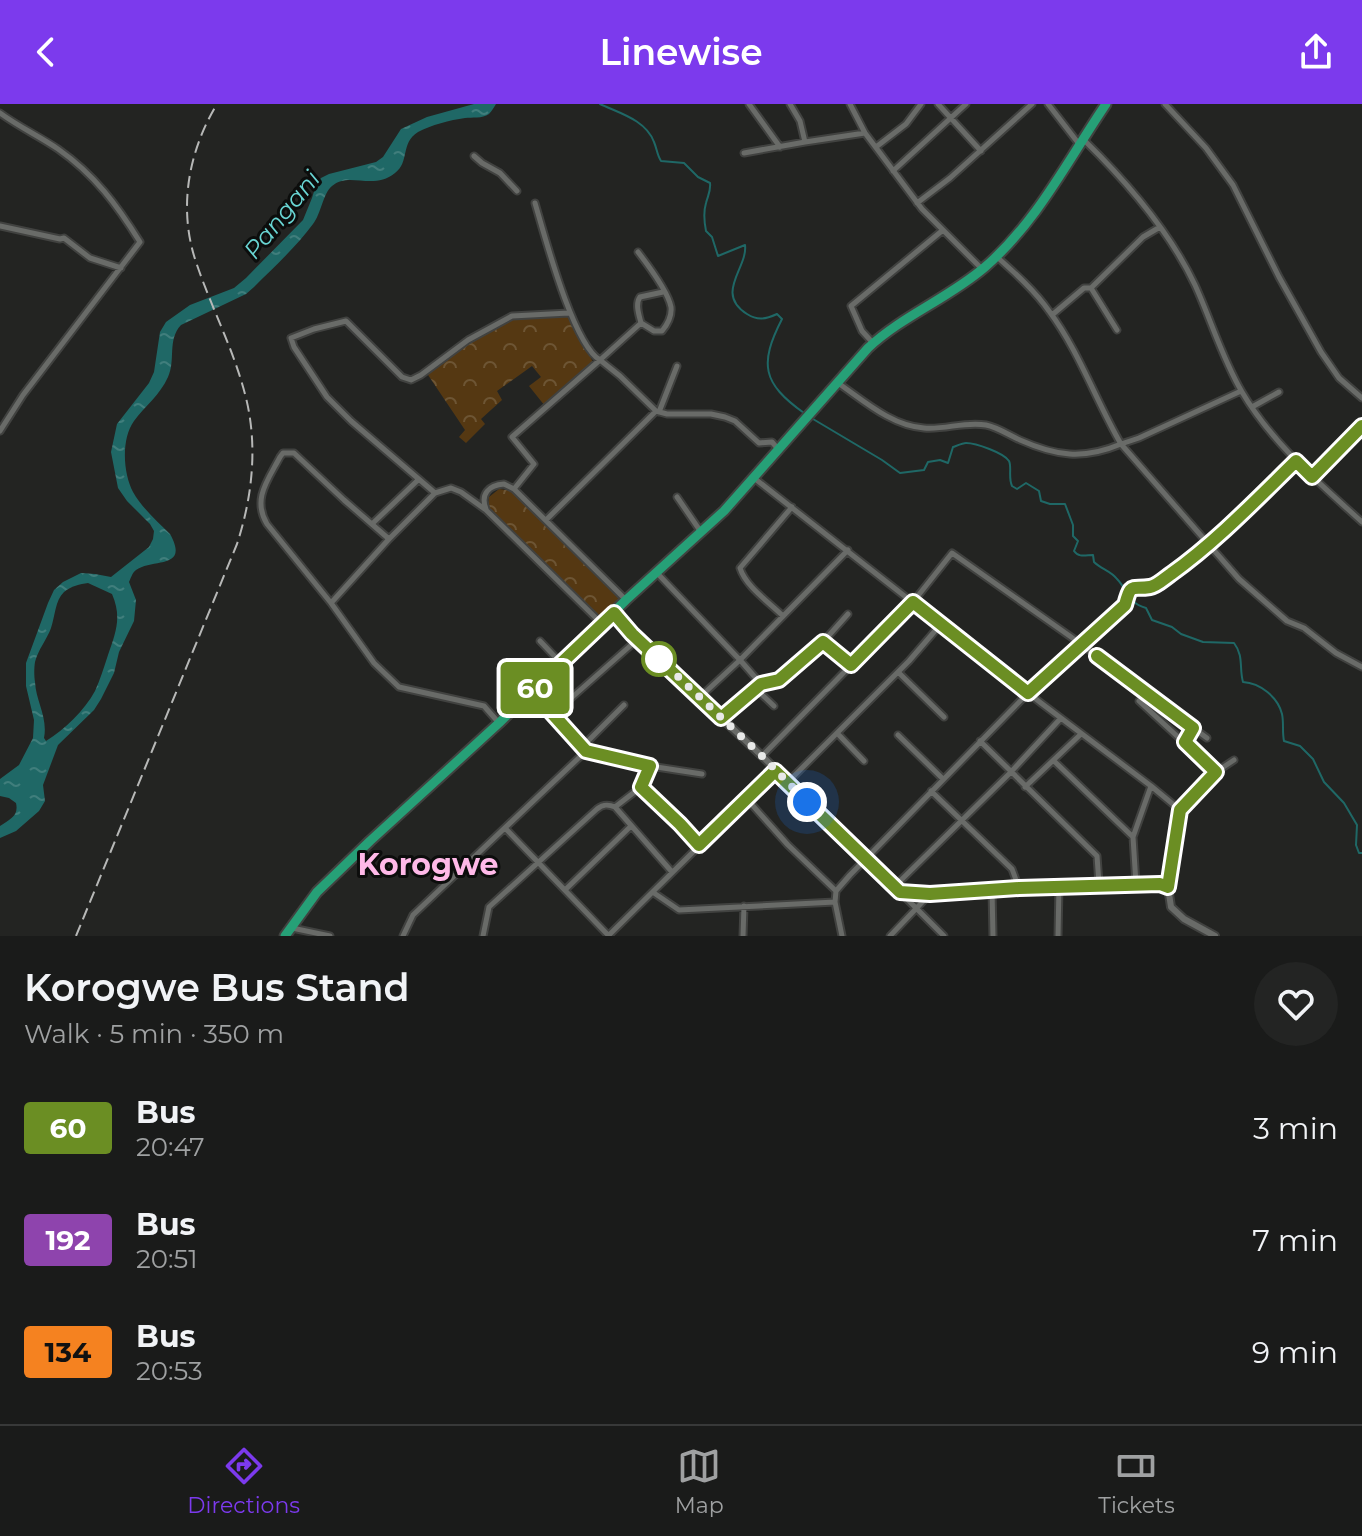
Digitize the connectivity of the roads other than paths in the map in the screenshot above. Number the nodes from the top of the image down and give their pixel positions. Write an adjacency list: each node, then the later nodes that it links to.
1 (749, 104): 16 (street)
2 (790, 104): 14 (street)
3 (921, 104): 17 (street)
4 (938, 104): 12 (street)
5 (966, 104): 12 (street)
6 (1032, 104): 18 (street)
7 (1048, 104): 15 (street)
8 (1106, 104): 15 (highway)
9 (1165, 104): 44 (street)
10 (853, 105): 13 (street)
11 (0, 113): 30 (street)
12 (951, 116): 18 (street); 21 (street)
13 (865, 133): 14 (street); 17 (street)
14 (805, 142): 16 (street)
15 (1081, 142): 26 (street); 29 (highway)
16 (780, 147): 19 (street)
17 (876, 148): 21 (street)
18 (981, 151): 24 (street)
19 (744, 153)
20 (474, 156): 22 (street)
21 (893, 171): 24 (street)
22 (517, 191)
23 (535, 203): 34 (street)
24 (917, 203): 27 (street)
25 (0, 226): 30 (street)
26 (1160, 227): 32 (street); 42 (street)
27 (943, 230): 31 (street); 38 (street)
28 (638, 252): 33 (street)
29 (996, 257): 31 (highway); 35 (street)
30 (121, 268): 48 (street)
31 (982, 269): 38 (highway)
32 (1091, 288): 35 (street); 37 (street)
33 (663, 292): 36 (street); 36 (street)
34 (569, 313): 39 (street); 54 (street)
35 (1052, 315): 49 (street)
36 (641, 323): 39 (street)
37 (1117, 330)
38 (873, 343): 41 (highway)
39 (600, 360): 46 (street); 55 (street)
40 (677, 366): 46 (street)
41 (837, 383): 49 (street); 50 (highway)
42 (1241, 391): 45 (street); 49 (street)
43 (1279, 392): 45 (street)
44 (1362, 398)
45 (1252, 407): 51 (street)
46 (657, 412): 50 (street); 60 (street)
47 (1362, 426): 53 (street)
48 (0, 431)
49 (1121, 444): 65 (street)
50 (779, 449): 52 (highway)
51 (1296, 461): 53 (street); 65 (street)
52 (753, 477): 58 (street); 63 (highway)
53 (1312, 477): 61 (street)
54 (418, 480): 56 (street); 62 (street)
55 (514, 489): 59 (street); 60 (street)
56 (435, 493): 59 (street); 64 (street)
57 (677, 497): 63 (street)
58 (792, 507): 66 (street); 73 (street)
59 (486, 510): 75 (street)
60 (546, 520): 68 (street)
61 (1362, 522)
62 (372, 524): 64 (street); 70 (street)
63 (701, 532): 67 (highway)
64 (389, 539): 70 (street)
65 (1210, 544): 78 (street); 83 (street)
66 (848, 550): 69 (street); 73 (street)
67 (657, 573): 68 (highway); 80 (street)
68 (626, 600): 71 (highway)
69 (913, 602): 74 (street); 78 (street); 82 (street)
70 (331, 603): 96 (street)
71 (614, 613): 75 (highway); 88 (street)
72 (848, 614): 77 (street)
73 (783, 616): 80 (street)
74 (941, 624): 84 (street); 87 (street)
75 (602, 625): 81 (highway)
76 (540, 641): 81 (street)
77 (823, 642): 82 (street); 85 (street)
78 (1081, 644): 87 (street); 97 (street)
79 (630, 646): 92 (street)
80 (740, 660): 85 (street); 88 (street)
81 (561, 663): 86 (highway)
82 (851, 665): 105 (street)
83 (1362, 667)
84 (898, 672): 93 (street); 98 (street)
85 (759, 686): 91 (street); 94 (street)
86 (532, 691): 92 (street); 96 (highway)
87 (1028, 693): 95 (street); 102 (street)
88 (699, 698): 94 (street)
89 (1139, 701): 103 (street)
90 (624, 705): 104 (street)
91 (774, 706)
92 (552, 715): 104 (street)
93 (944, 717)
94 (721, 718): 105 (street)
95 (1061, 718): 99 (street); 112 (street)
96 (499, 723): 145 (highway)
97 (1193, 728): 101 (street); 103 (street)
98 (837, 733): 107 (street); 115 (street)
99 (1081, 734): 108 (street); 116 (street)
100 (898, 735): 114 (street)
101 (1207, 738)
102 (980, 741): 112 (street); 114 (street)
103 (1185, 742): 111 (street)
104 (584, 749): 109 (street); 125 (street)
105 (762, 756): 110 (street)
106 (1234, 760): 111 (street)
107 (864, 761)
108 (1054, 761): 118 (street); 126 (street)
109 (650, 766): 113 (street); 117 (street)
110 (775, 771): 115 (street); 120 (street)
111 (1216, 772): 122 (street)
112 (1010, 773): 118 (street); 123 (street)
113 (702, 774)
114 (943, 779): 119 (street)
115 (787, 783): 128 (street)
116 (1151, 786): 122 (street); 126 (street)
117 (641, 787): 121 (street); 127 (street)
118 (1025, 787): 131 (street)
119 (931, 791): 123 (street); 128 (street)
120 (746, 798): 127 (street); 139 (street)
121 (615, 807): 124 (street); 129 (street)
122 (1180, 810): 134 (street)
123 (961, 820): 135 (street); 136 (street)
124 (630, 827): 130 (street); 137 (street)
125 (506, 829): 129 (street); 147 (street)
126 (1133, 837): 132 (street)
127 (699, 845): 130 (street)
128 (866, 859): 136 (street); 139 (street)
129 (537, 862): 137 (street); 148 (street)
130 (672, 872): 140 (street)
131 (1099, 884): 132 (street); 133 (street)
132 (1136, 884): 134 (street)
133 (1059, 886): 135 (street); 155 (street)
134 (1168, 887): 156 (street)
135 (1019, 888): 138 (street)
136 (897, 889): 141 (street); 144 (street)
137 (564, 890): 149 (street)
138 (992, 890): 141 (street); 154 (street)
139 (836, 891): 142 (street)
140 (654, 893): 143 (street); 149 (street)
141 (930, 894): 144 (street)
142 (835, 902): 143 (street); 151 (street)
143 (744, 906): 150 (street)
144 (917, 908): 152 (street); 153 (street)
145 (288, 932): 146 (street)
146 (330, 936)
147 (403, 936)
148 (483, 936)
149 (609, 936)
150 (743, 936)
151 (842, 936)
152 (890, 936)
153 (944, 936)
154 (993, 936)
155 (1058, 936)
156 (1215, 936)

